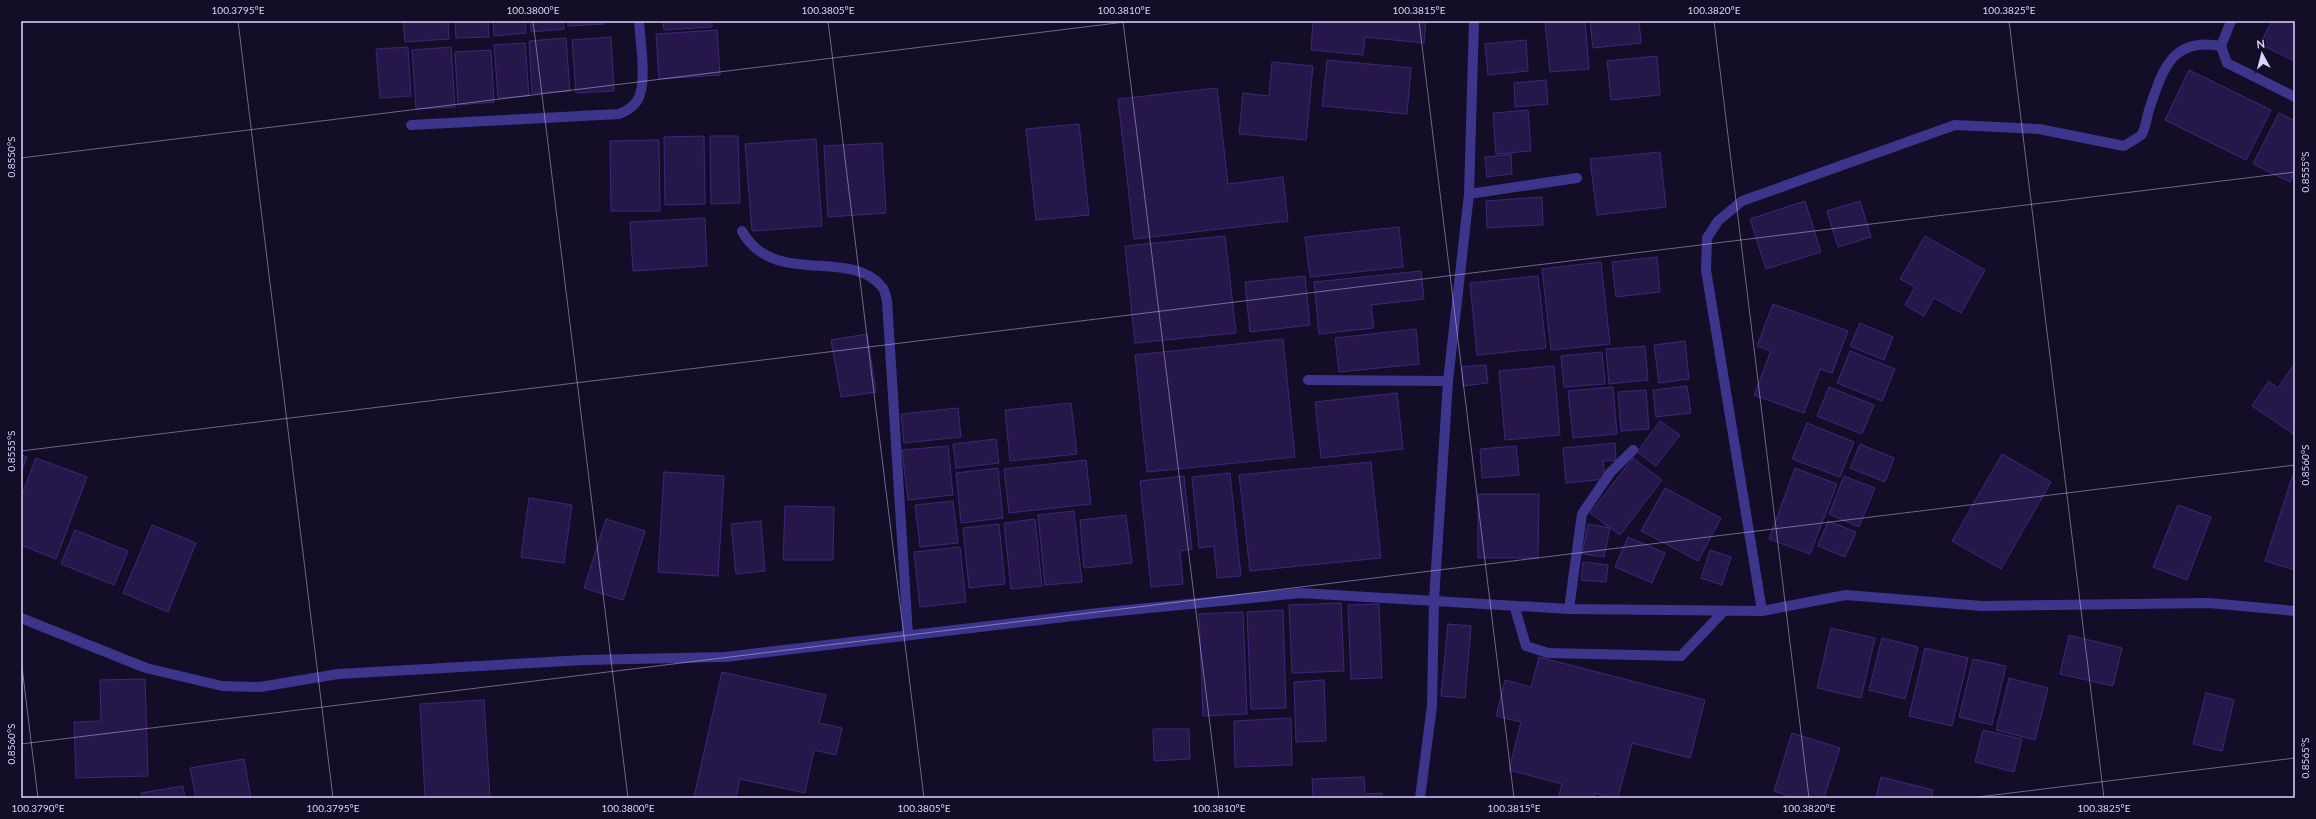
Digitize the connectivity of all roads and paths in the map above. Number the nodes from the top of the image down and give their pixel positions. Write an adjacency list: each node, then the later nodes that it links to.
1 (639, 21): 6 (street)
2 (1474, 21): 8 (street)
3 (2231, 21): 4 (street)
4 (2221, 46): 5 (street); 17 (street)
5 (2295, 97)
6 (411, 125)
7 (1577, 178): 8 (street)
8 (1469, 194): 11 (street)
9 (742, 231): 20 (street)
10 (1308, 380): 11 (street)
11 (1448, 381): 13 (street)
12 (1632, 450): 15 (street)
13 (1434, 600): 14 (street); 20 (street); 21 (street)
14 (1516, 608): 15 (street); 16 (street)
15 (1569, 609): 16 (street)
16 (1724, 611): 17 (street)
17 (1762, 611): 18 (street)
18 (2295, 611)
19 (21, 618): 20 (street)
20 (908, 635)
21 (1420, 798)

